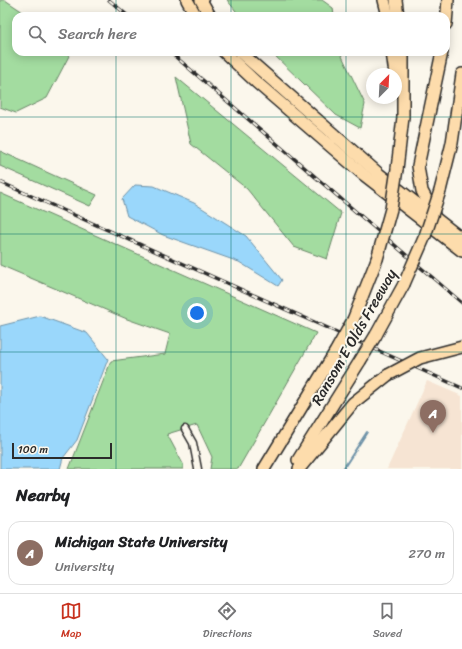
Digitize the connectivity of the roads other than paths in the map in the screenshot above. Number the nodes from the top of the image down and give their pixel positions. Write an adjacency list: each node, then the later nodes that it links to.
1 (187, 0): 6 (highway)
2 (201, 0): 7 (highway)
3 (384, 0): 8 (highway)
4 (396, 0): 9 (highway)
5 (448, 0): 10 (highway)
6 (194, 12)
7 (208, 12)
8 (387, 12)
9 (398, 12)
10 (447, 12)
11 (228, 56): 22 (highway)
12 (245, 56): 20 (highway)
13 (393, 56): 16 (highway)
14 (403, 56): 19 (highway)
15 (441, 56): 20 (highway)
16 (394, 68)
17 (462, 74): 27 (highway, Ransom E Olds Freeway, bridge)
18 (396, 104): 19 (highway, Ransom E Olds Freeway)
19 (397, 169): 26 (highway, Ransom E Olds Freeway, bridge)
20 (447, 228): 21 (highway)
21 (462, 239)
22 (462, 251)
23 (462, 347): 28 (highway, bridge)
24 (185, 429): 25 (street)
25 (198, 469)
26 (264, 469)
27 (292, 469)
28 (299, 469)

